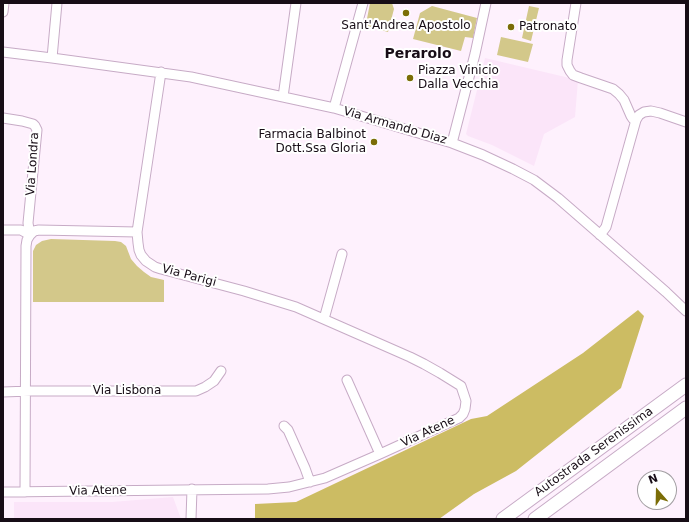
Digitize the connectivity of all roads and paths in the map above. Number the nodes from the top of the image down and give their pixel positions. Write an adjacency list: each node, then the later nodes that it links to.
1 (4, 3): 7 (street)
2 (57, 3): 9 (street)
3 (296, 3): 11 (street)
4 (363, 3): 12 (street)
5 (486, 3): 16 (street)
6 (576, 3): 14 (street)
7 (3, 12)
8 (3, 52): 9 (street, Via Armando Diaz)
9 (52, 58): 10 (street, Via Armando Diaz)
10 (161, 72): 11 (street, Via Armando Diaz); 18 (street, Via Parigi)
11 (283, 97): 12 (street, Via Armando Diaz)
12 (334, 108): 16 (street, Via Armando Diaz)
13 (3, 118): 19 (street, Via Londra)
14 (636, 120): 15 (street); 20 (street)
15 (686, 122)
16 (452, 142): 20 (street, Via Armando Diaz)
17 (3, 230): 19 (street)
18 (137, 232): 19 (street); 23 (street, Via Parigi)
19 (30, 235): 27 (street)
20 (600, 235): 22 (street, Via Armando Diaz)
21 (342, 254): 23 (street)
22 (686, 311)
23 (324, 319): 29 (street, Via Parigi)
24 (221, 371): 27 (street, Via Lisbona)
25 (347, 380): 32 (street)
26 (686, 385): 38 (highway, Autostrada Serenissima)
27 (25, 391): 28 (street, Via Lisbona); 36 (street)
28 (3, 392)
29 (466, 401): 32 (street, Via Atene)
30 (686, 408): 39 (highway, Autostrada Serenissima)
31 (284, 426): 33 (street)
32 (380, 454): 33 (street, Via Atene)
33 (310, 482): 34 (street, Via Atene)
34 (192, 489): 36 (street, Via Atene); 37 (street)
35 (3, 492): 36 (street, Via Atene)
36 (25, 492)
37 (191, 519)
38 (503, 519)
39 (535, 519)

